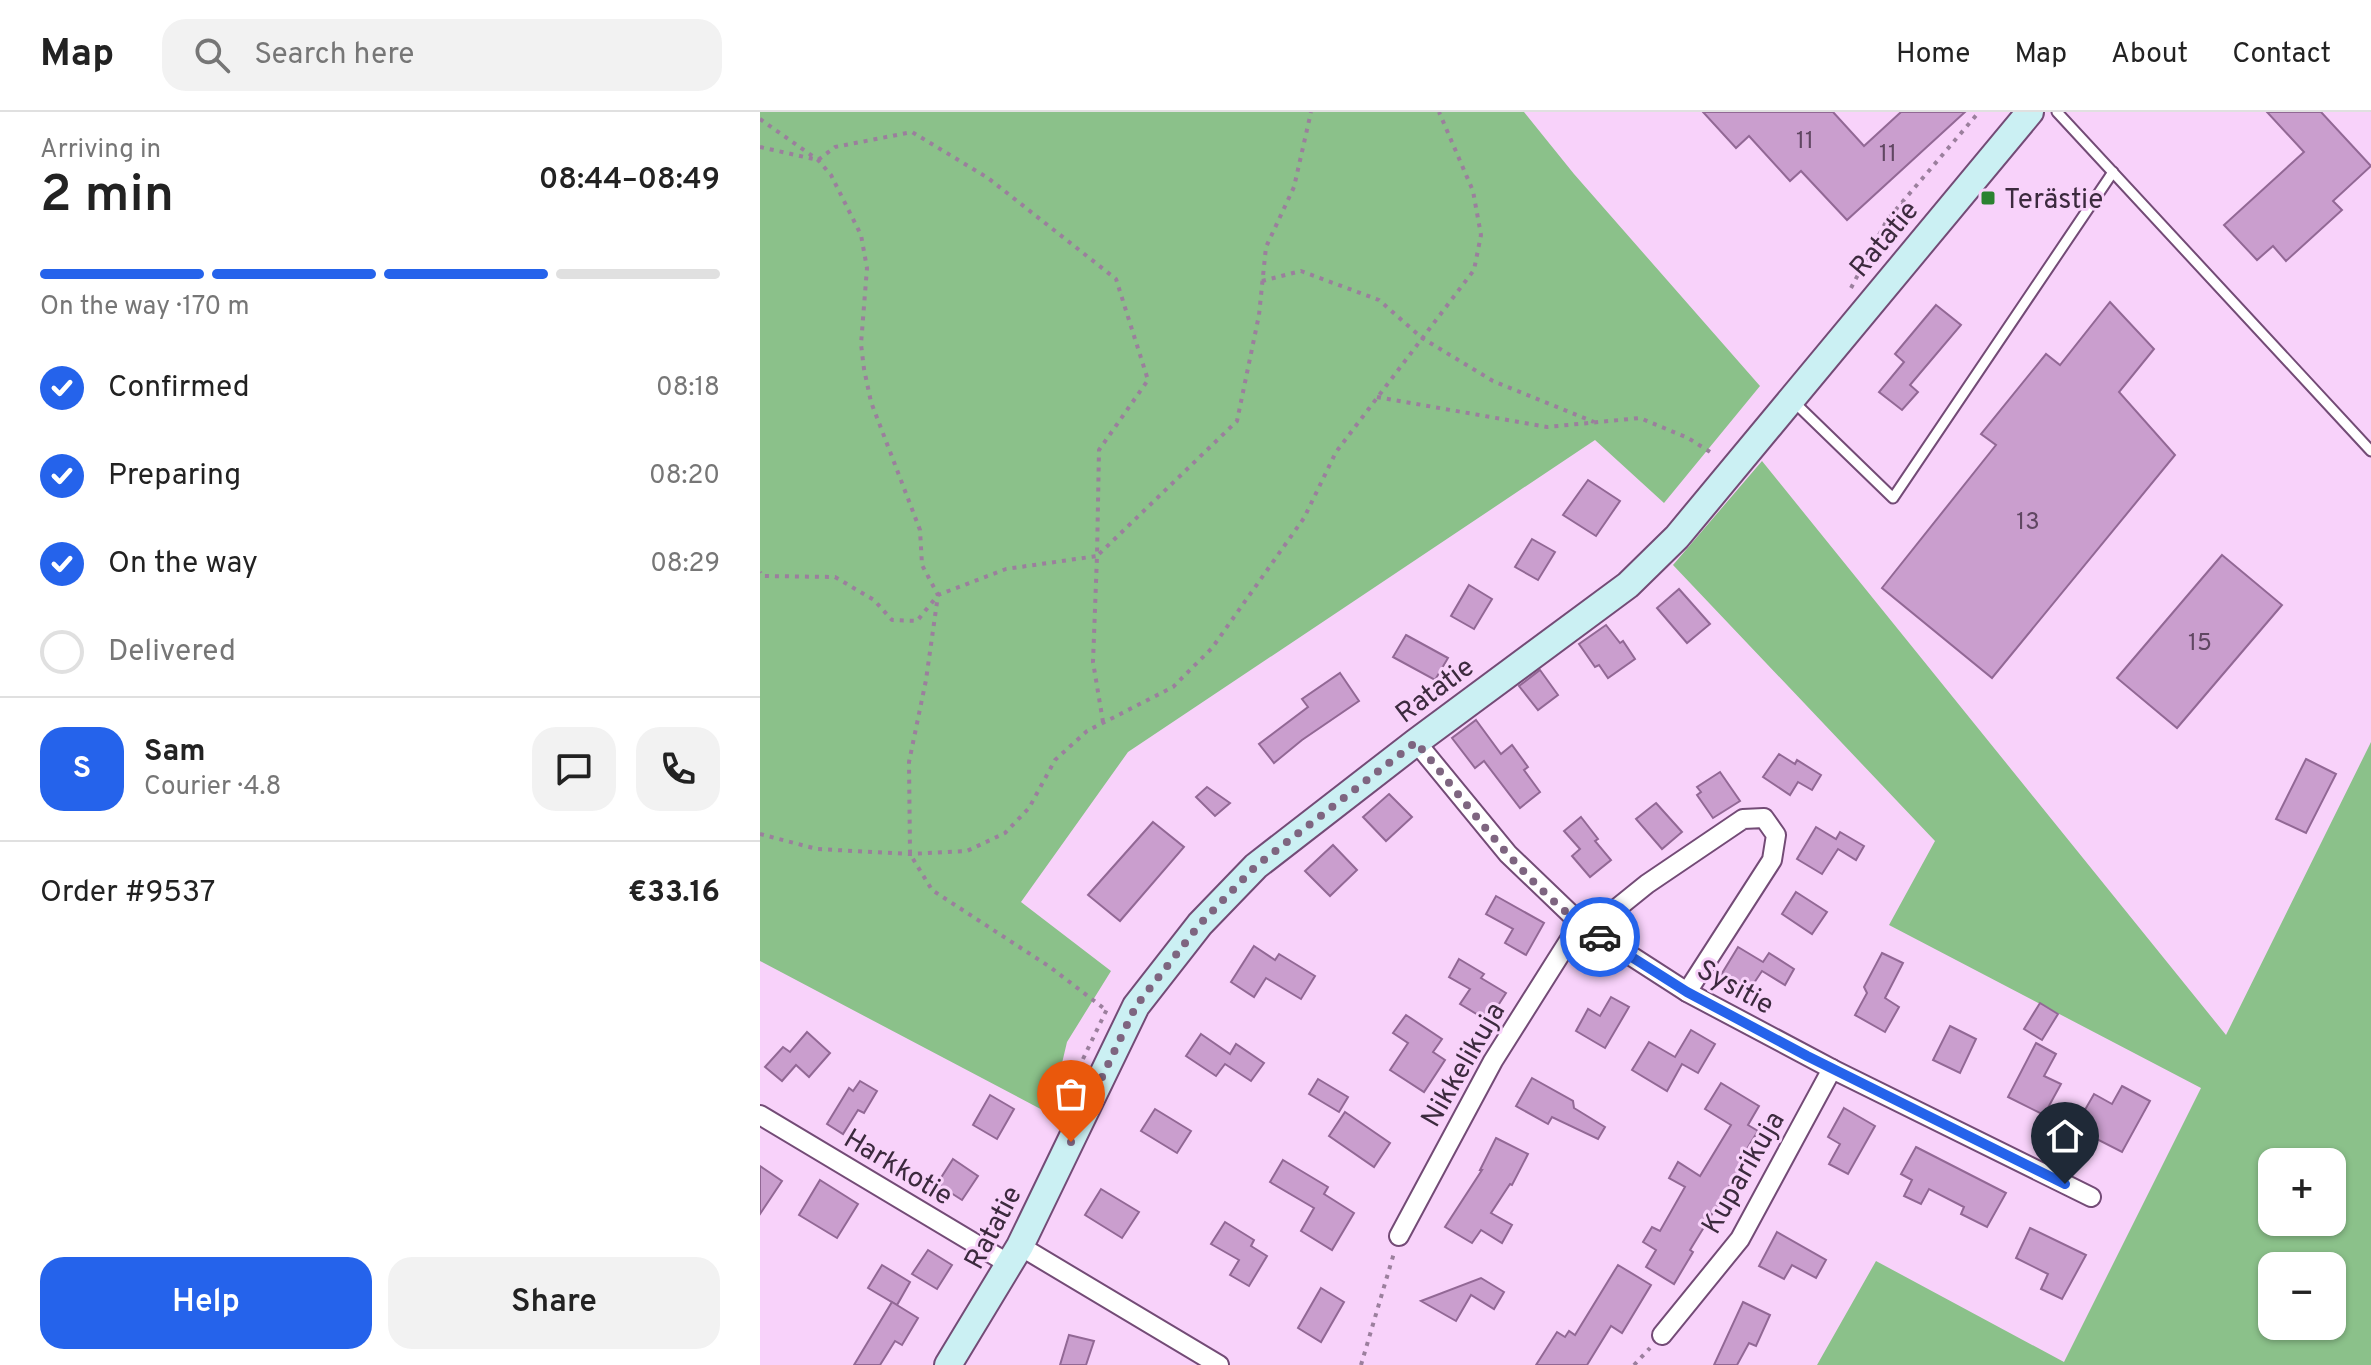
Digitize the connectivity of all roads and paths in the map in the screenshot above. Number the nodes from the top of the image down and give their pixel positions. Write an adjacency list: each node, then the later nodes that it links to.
1 (1311, 112): 11 (path)
2 (1439, 112): 12 (path)
3 (2030, 112): 14 (street, Ratatie)
4 (2057, 112): 8 (lane)
5 (760, 119): 7 (path)
6 (760, 147): 7 (path)
7 (818, 160): 18 (path); 20 (path)
8 (2113, 172): 14 (lane); 16 (lane)
9 (1902, 202): 10 (path)
10 (1914, 212)
11 (1262, 281): 12 (path); 18 (path)
12 (1422, 338): 13 (path); 15 (path)
13 (1377, 397): 15 (path); 21 (path)
14 (1792, 400): 22 (street, Ratatie)
15 (1594, 422): 17 (path)
16 (2371, 451)
17 (1719, 457)
18 (1097, 556): 20 (path); 21 (path)
19 (761, 575): 20 (path)
20 (938, 595): 24 (path)
21 (1103, 722): 24 (path)
22 (1416, 742): 25 (street, Sysitie); 32 (street, Ratatie)
23 (760, 834): 24 (path)
24 (910, 854): 27 (path)
25 (1585, 927): 26 (street, Sysitie); 26 (street, Nikkelikuja); 31 (street, Nikkelikuja)
26 (1687, 992): 28 (street, Sysitie)
27 (1106, 1010)
28 (1832, 1069): 30 (street, Sysitie); 33 (street, Kuparikuja)
29 (760, 1115): 32 (street, Harkkotie)
30 (2091, 1197)
31 (1399, 1236): 36 (path)
32 (1015, 1255): 34 (street, Ratatie); 35 (street, Harkkotie)
33 (1662, 1335)
34 (948, 1365)
35 (1219, 1365)
36 (1361, 1365)

